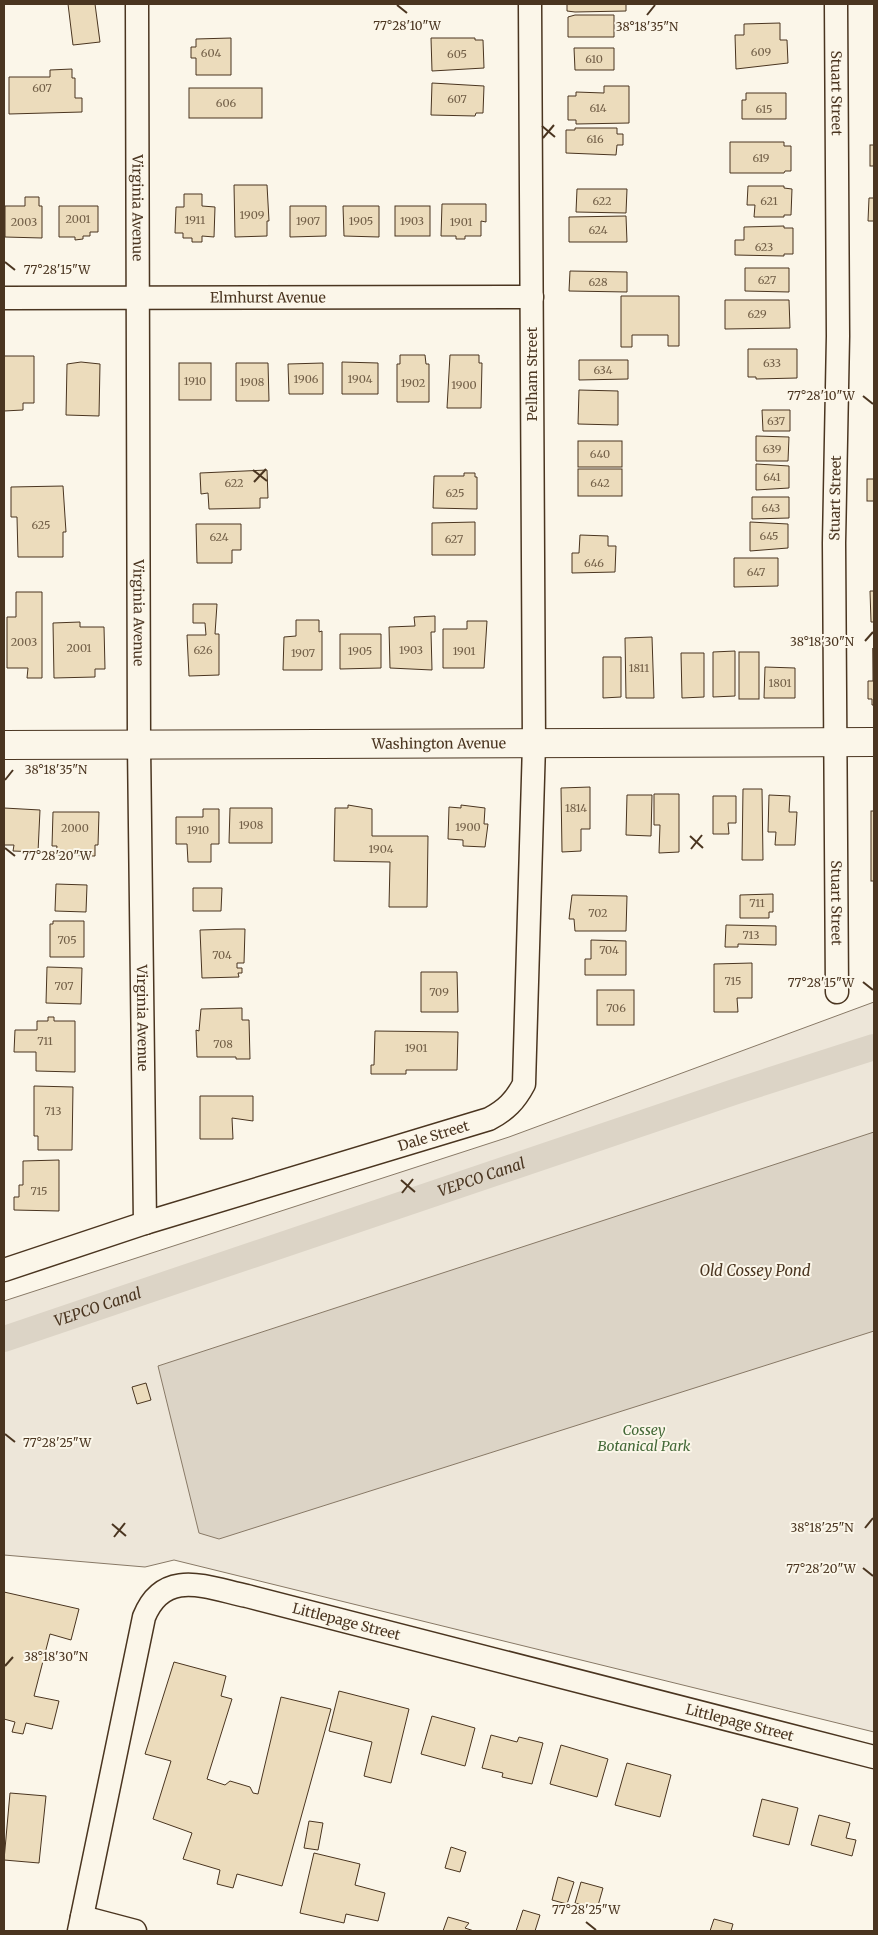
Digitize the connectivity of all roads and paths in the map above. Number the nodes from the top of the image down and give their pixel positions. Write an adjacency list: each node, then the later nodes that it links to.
1 (137, 4): 6 (street, Virginia Avenue)
2 (530, 4): 4 (street, Pelham Street)
3 (836, 4): 7 (street, Stuart Street)
4 (532, 297): 6 (street, Elmhurst Avenue); 9 (street, Pelham Street)
5 (4, 298): 6 (street, Elmhurst Avenue)
6 (139, 299): 10 (street, Virginia Avenue)
7 (835, 741): 8 (street, Washington Avenue); 9 (street, Washington Avenue); 12 (street, Stuart Street)
8 (874, 742)
9 (534, 744): 10 (street, Washington Avenue); 13 (street, Dale Street)
10 (139, 745): 11 (street, Washington Avenue); 13 (street, Virginia Avenue)
11 (4, 746)
12 (836, 992)
13 (145, 1223): 14 (street, Dale Street)
14 (4, 1270)
15 (874, 1757): 16 (street, Littlepage Street)
16 (80, 1924): 17 (street)
17 (136, 1931)

